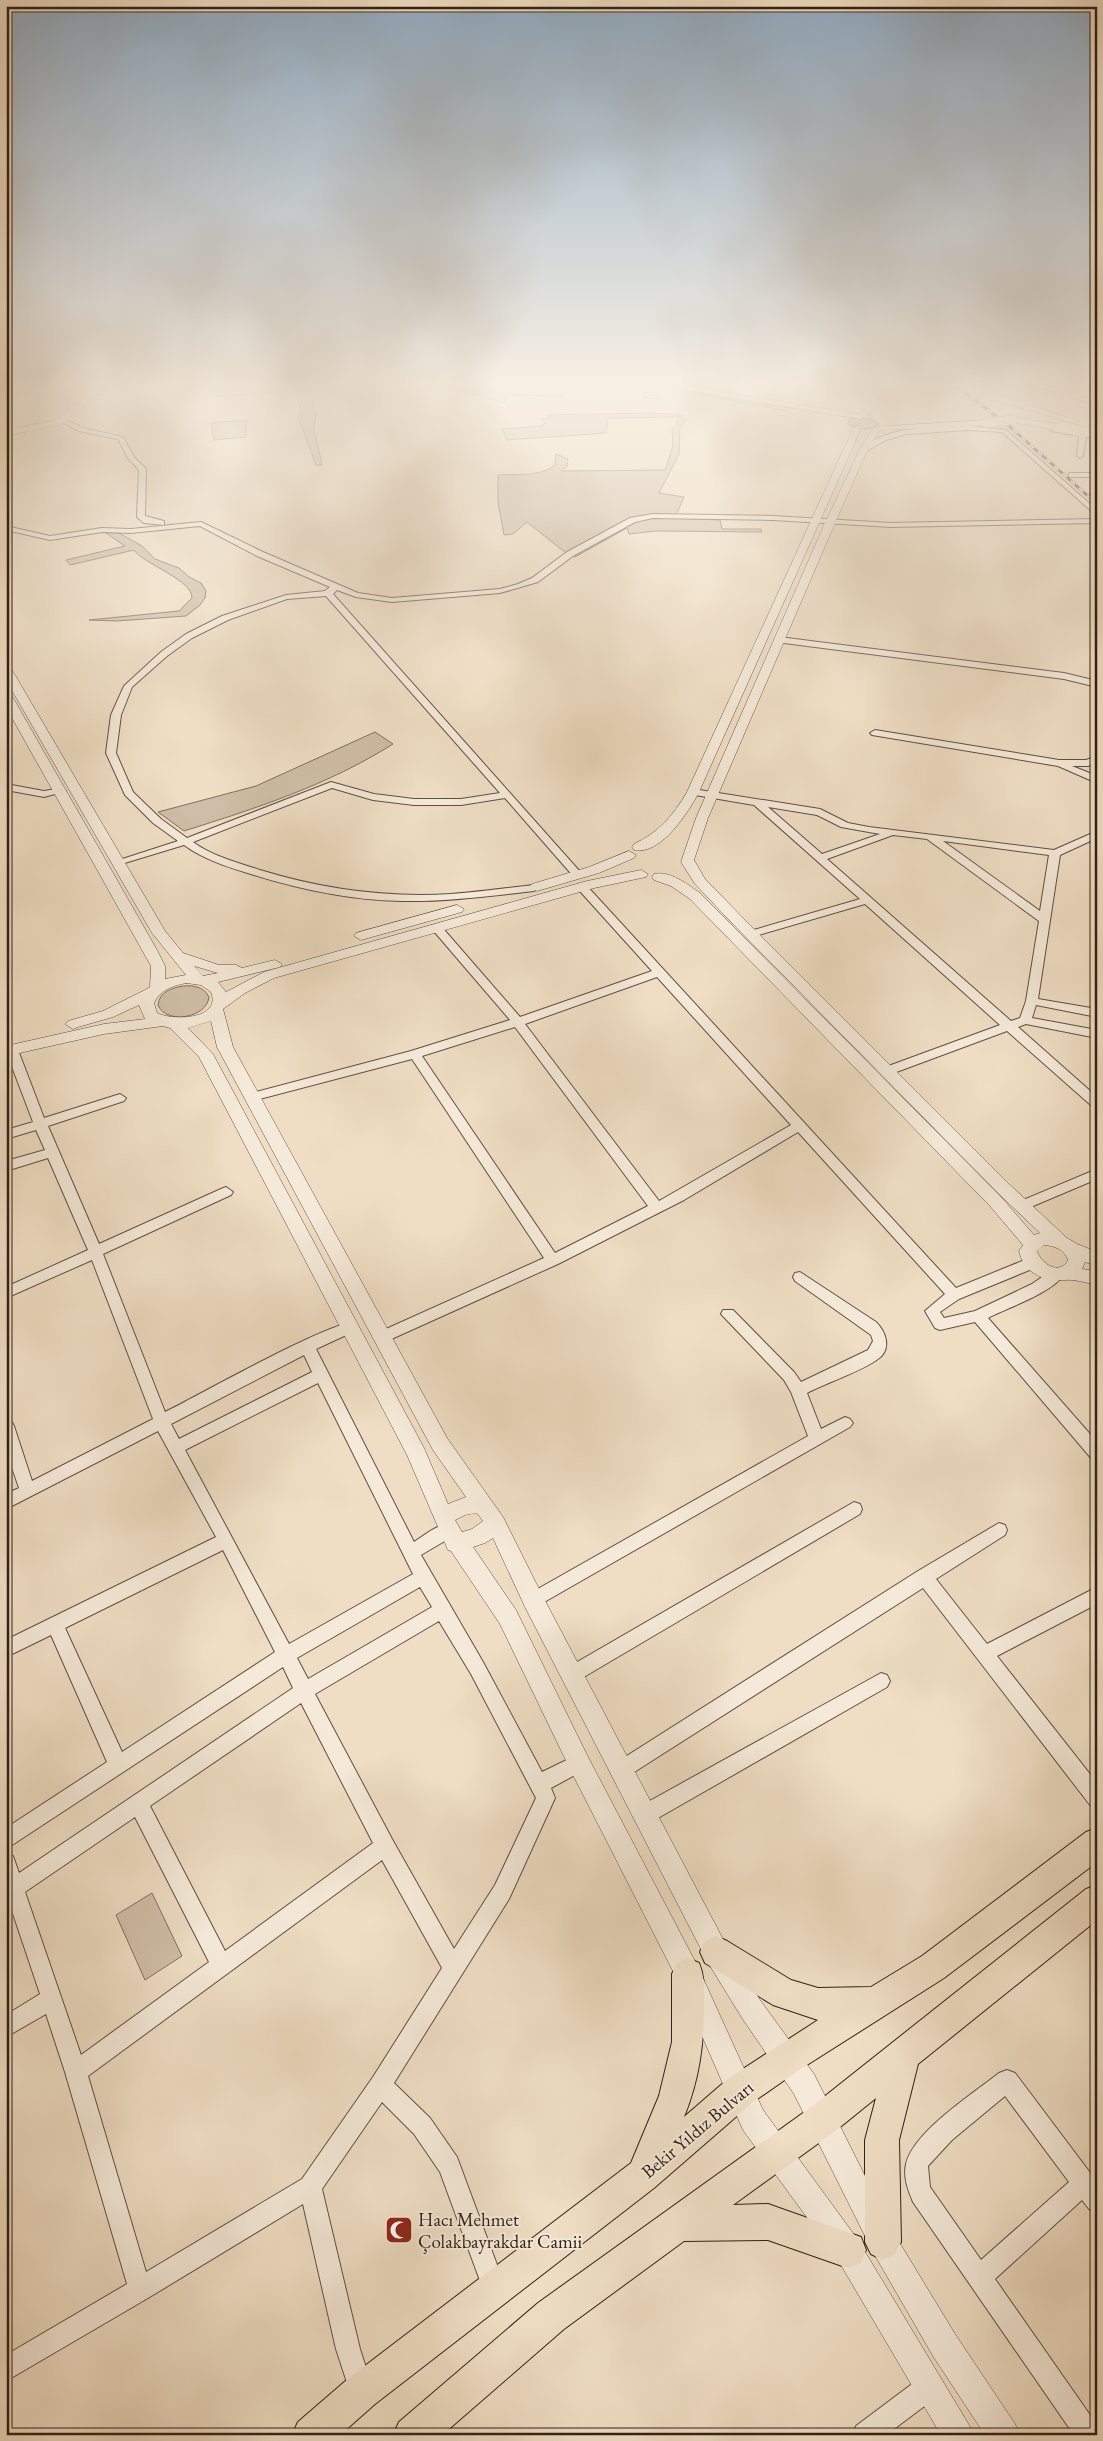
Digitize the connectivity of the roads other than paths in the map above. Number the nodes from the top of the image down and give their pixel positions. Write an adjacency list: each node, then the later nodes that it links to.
1 (142, 497): 9 (street)
2 (824, 497): 7 (street)
3 (841, 497): 8 (street)
4 (1078, 497): 5 (street)
5 (1097, 514)
6 (1097, 521): 8 (street)
7 (816, 522): 8 (street); 11 (street); 22 (street)
8 (830, 522): 12 (street)
9 (183, 525): 10 (street); 11 (street)
10 (6, 528)
11 (332, 590): 23 (street); 29 (street)
12 (779, 640): 14 (street); 24 (street)
13 (6, 670): 34 (street)
14 (1097, 684)
15 (6, 696): 21 (street)
16 (875, 733): 18 (street)
17 (1097, 759): 18 (street)
18 (1054, 762): 19 (street)
19 (1097, 780)
20 (6, 787): 21 (street)
21 (61, 791): 49 (street)
22 (693, 792): 24 (street); 30 (street)
23 (507, 795): 29 (street); 37 (street)
24 (712, 795): 25 (street); 32 (street)
25 (758, 802): 26 (street); 33 (street)
26 (894, 833): 28 (street); 33 (street)
27 (1097, 834): 31 (street)
28 (929, 836): 31 (street); 42 (street)
29 (185, 842): 34 (street); 39 (street)
30 (634, 851): 32 (street); 35 (street); 37 (street)
31 (1055, 853): 42 (street)
32 (681, 854): 36 (street); 44 (street)
33 (820, 858): 40 (street)
34 (118, 862): 45 (street)
35 (641, 874): 36 (street); 37 (street)
36 (659, 877): 73 (street)
37 (580, 881): 38 (street); 43 (street); 47 (street)
38 (534, 888): 39 (street); 41 (street)
39 (451, 897): 41 (street)
40 (868, 900): 44 (street); 56 (street)
41 (462, 908): 46 (street)
42 (1045, 920): 50 (street)
43 (436, 928): 51 (street); 54 (street)
44 (751, 934): 60 (street)
45 (177, 956): 46 (street); 48 (street)
46 (256, 969): 48 (street)
47 (659, 972): 54 (street); 65 (street)
48 (202, 980): 49 (street); 51 (street)
49 (154, 991): 55 (street); 58 (street)
50 (1032, 1001): 52 (street); 53 (street)
51 (217, 1007): 55 (street); 61 (street)
52 (1097, 1013)
53 (1025, 1020): 56 (street); 57 (street)
54 (518, 1022): 59 (street); 72 (street)
55 (168, 1023): 58 (street); 86 (street)
56 (1010, 1027): 60 (street); 63 (street)
57 (1097, 1034)
58 (8, 1047): 64 (street)
59 (416, 1054): 61 (street); 76 (street)
60 (887, 1071): 71 (street)
61 (252, 1097): 87 (street)
62 (120, 1098): 64 (street)
63 (1097, 1104)
64 (41, 1124): 66 (street); 67 (street)
65 (799, 1126): 72 (street); 83 (street)
66 (6, 1135)
67 (53, 1152): 68 (street); 75 (street)
68 (6, 1166)
69 (1097, 1174): 71 (street)
70 (226, 1192): 75 (street)
71 (1021, 1206): 74 (street)
72 (657, 1208): 76 (street)
73 (1032, 1244): 74 (street); 78 (street)
74 (1066, 1245): 77 (street); 79 (street)
75 (96, 1253): 82 (street); 91 (street)
76 (553, 1260): 87 (street)
77 (1097, 1260)
78 (1032, 1263): 79 (street); 83 (street)
79 (1061, 1274): 81 (street); 85 (street)
80 (800, 1278): 90 (street)
81 (1097, 1278)
82 (6, 1293)
83 (954, 1295): 85 (street)
84 (728, 1314): 90 (street)
85 (978, 1316): 96 (street)
86 (350, 1327): 88 (street); 102 (street)
87 (382, 1337): 99 (street)
88 (307, 1346): 89 (street); 91 (street)
89 (322, 1374): 95 (street); 105 (street)
90 (798, 1390): 94 (street)
91 (162, 1423): 95 (street); 97 (street)
92 (845, 1423): 94 (street)
93 (6, 1426): 97 (street)
94 (817, 1439): 109 (street)
95 (175, 1448): 104 (street)
96 (1097, 1453)
97 (28, 1490): 98 (street)
98 (6, 1502)
99 (482, 1503): 101 (street); 102 (street)
100 (854, 1509): 115 (street)
101 (496, 1523): 102 (street); 109 (street)
102 (449, 1530): 105 (street); 118 (street)
103 (999, 1530): 106 (street)
104 (226, 1540): 111 (street); 114 (street)
105 (411, 1552): 107 (street)
106 (924, 1576): 113 (street); 120 (street)
107 (423, 1577): 110 (street); 114 (street)
108 (1097, 1595): 113 (street)
109 (532, 1600): 115 (street)
110 (442, 1610): 117 (street); 121 (street)
111 (55, 1625): 112 (street); 119 (street)
112 (6, 1649)
113 (985, 1654): 122 (street)
114 (286, 1655): 117 (street); 119 (street)
115 (571, 1675): 120 (street)
116 (881, 1681): 124 (street)
117 (305, 1690): 123 (street); 127 (street)
118 (579, 1763): 121 (street); 134 (street)
119 (118, 1764): 125 (street)
120 (621, 1770): 124 (street)
121 (539, 1784): 133 (street)
122 (1097, 1798)
123 (138, 1803): 129 (street); 132 (street)
124 (644, 1815): 131 (street)
125 (6, 1839)
126 (1097, 1843): 136 (main road, Bekir Yıldız Bulvarı)
127 (385, 1846): 132 (street); 133 (street)
128 (6, 1863): 129 (street)
129 (15, 1887): 135 (street)
130 (1097, 1900): 138 (main road)
131 (716, 1952): 136 (main road); 139 (street)
132 (222, 1966): 140 (street)
133 (454, 1969): 141 (street)
134 (688, 1974): 142 (street); 145 (main road)
135 (51, 1999): 137 (street); 140 (street)
136 (875, 2003): 139 (main road, Bekir Yıldız Bulvarı)
137 (6, 2027)
138 (903, 2057): 143 (main road); 149 (main road)
139 (788, 2058): 142 (main road, Bekir Yıldız Bulvarı); 143 (street)
140 (76, 2072): 152 (street)
141 (381, 2085): 146 (street); 153 (street)
142 (741, 2090): 144 (street); 145 (main road, Bekir Yıldız Bulvarı)
143 (822, 2120): 144 (main road); 149 (street)
144 (778, 2152): 148 (main road); 150 (street)
145 (642, 2176): 153 (main road, Bekir Yıldız Bulvarı)
146 (310, 2187): 152 (street); 156 (street)
147 (1090, 2192): 151 (street); 151 (street)
148 (680, 2224): 150 (main road); 158 (main road)
149 (883, 2242): 161 (street)
150 (848, 2250): 155 (street)
151 (980, 2278): 162 (street)
152 (140, 2290): 154 (street)
153 (494, 2290): 156 (main road, Bekir Yıldız Bulvarı)
154 (6, 2369)
155 (929, 2387): 159 (street); 160 (street)
156 (362, 2391): 157 (main road, Bekir Yıldız Bulvarı)
157 (311, 2435)
158 (412, 2435)
159 (866, 2435)
160 (959, 2435)
161 (1004, 2435)
162 (1090, 2435)

